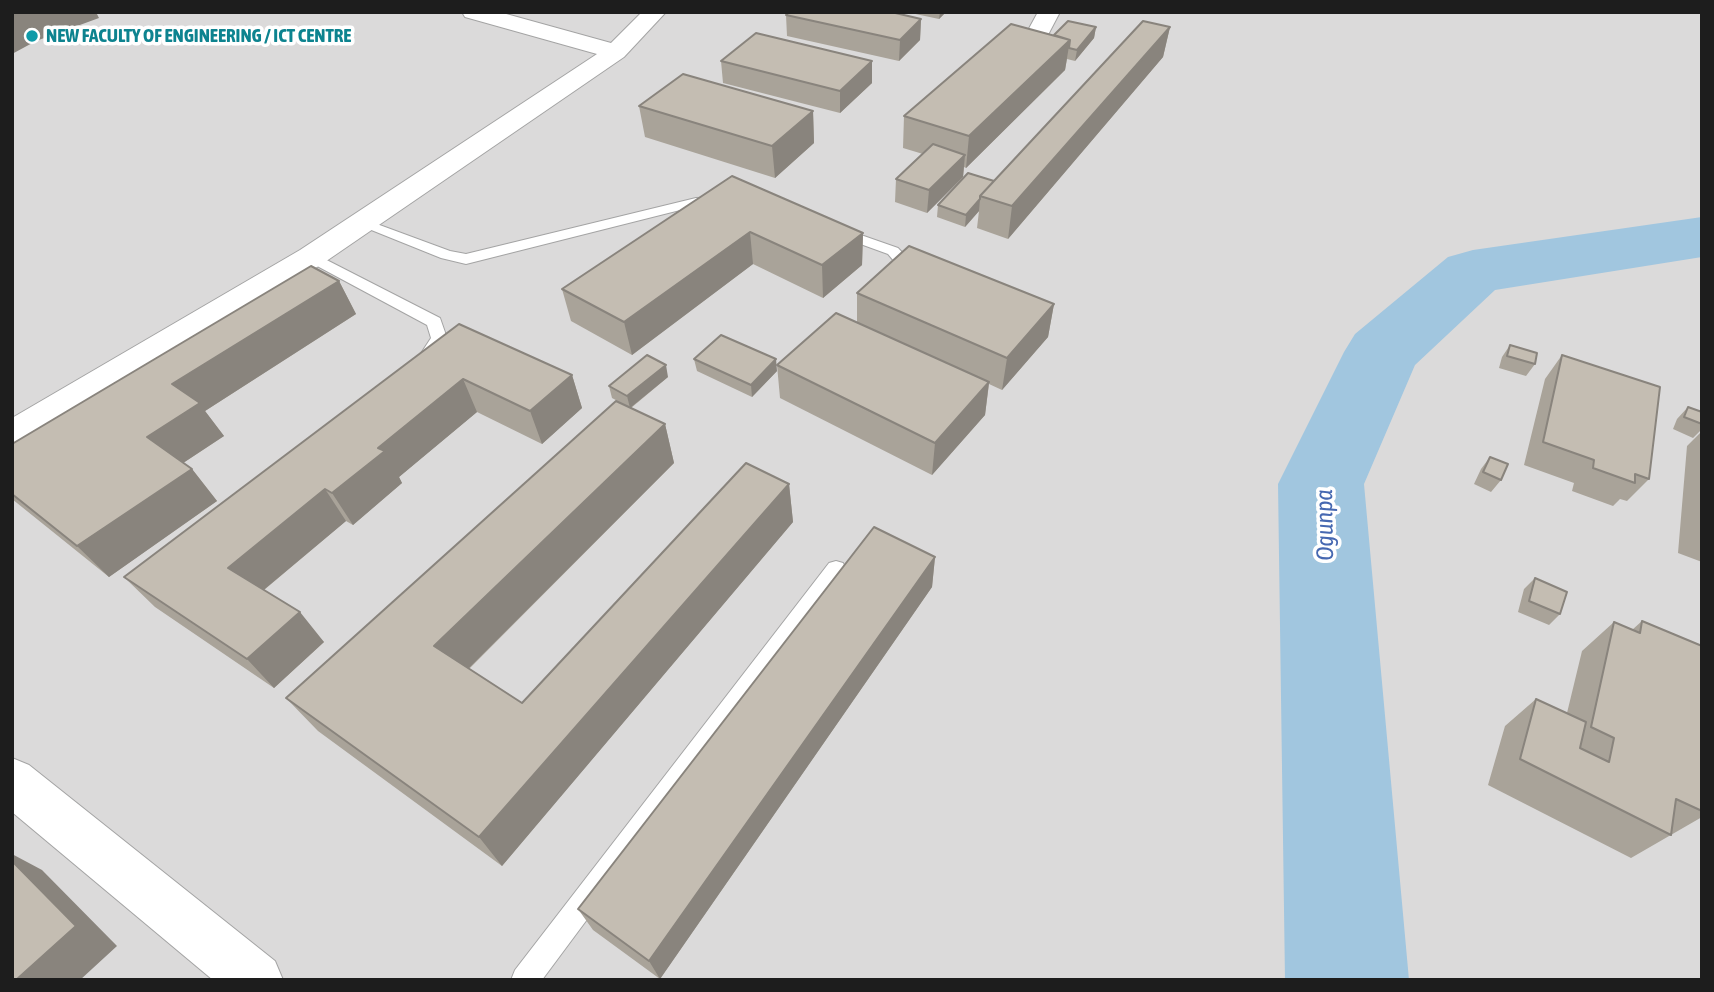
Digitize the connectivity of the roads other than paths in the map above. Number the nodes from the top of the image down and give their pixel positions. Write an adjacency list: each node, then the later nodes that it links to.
1 (473, 12): 5 (street)
2 (655, 12): 5 (street)
3 (1049, 12): 4 (street)
4 (1032, 46)
5 (616, 52): 7 (street)
6 (734, 201): 7 (lane)
7 (361, 223): 9 (street)
8 (825, 227): 10 (lane)
9 (311, 257): 11 (lane); 12 (street)
10 (892, 288)
11 (406, 375)
12 (12, 435)
13 (836, 569): 16 (lane)
14 (12, 782): 15 (street)
15 (256, 980)
16 (525, 980)

